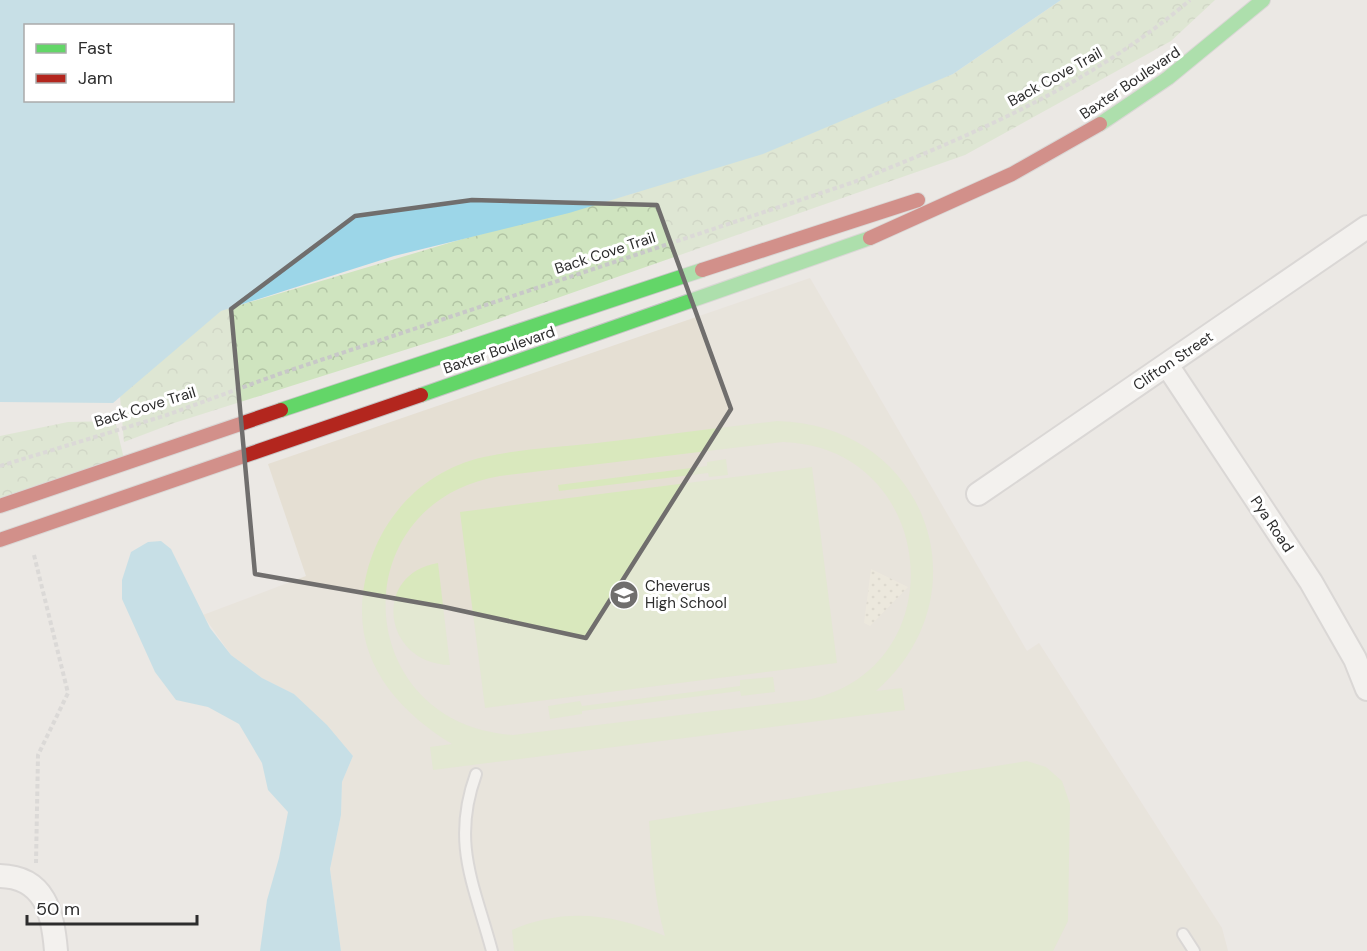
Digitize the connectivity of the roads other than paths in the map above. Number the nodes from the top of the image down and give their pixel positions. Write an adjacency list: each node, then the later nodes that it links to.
1 (1263, 0): 2 (street, Baxter Boulevard)
2 (1003, 176): 6 (street, Baxter Boulevard); 7 (street, Baxter Boulevard)
3 (1367, 227): 4 (street, Clifton Street)
4 (1167, 365): 5 (street, Clifton Street); 8 (street, Pya Road)
5 (978, 495)
6 (0, 506)
7 (0, 540)
8 (1367, 689)
9 (476, 774): 13 (lane)
10 (0, 876): 12 (street)
11 (1183, 934): 14 (lane)
12 (56, 951)
13 (492, 951)
14 (1194, 951)

